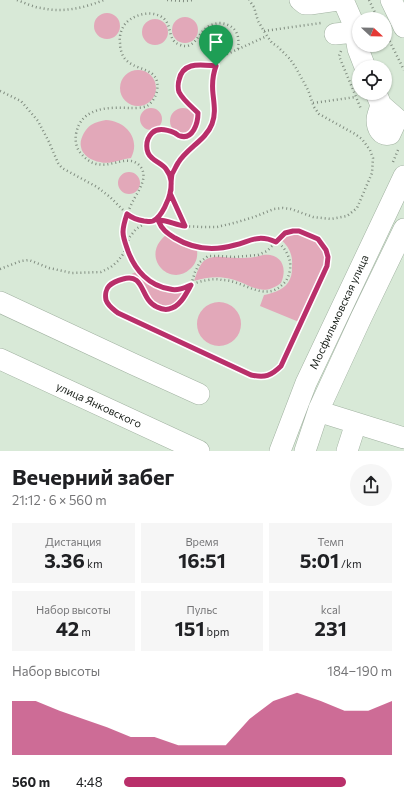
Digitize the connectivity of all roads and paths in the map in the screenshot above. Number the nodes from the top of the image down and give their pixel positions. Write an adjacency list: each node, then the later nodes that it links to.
1 (17, 0): 2 (path)
2 (104, 0)
3 (167, 0): 4 (path)
4 (194, 0)
5 (249, 0): 13 (path)
6 (300, 0): 7 (street)
7 (338, 0)
8 (343, 0): 14 (street)
9 (369, 0): 11 (path)
10 (391, 0): 12 (street)
11 (375, 12)
12 (404, 27)
13 (264, 31): 14 (path); 15 (path)
14 (338, 31): 18 (street); 21 (path)
15 (267, 36): 17 (path); 25 (path)
16 (392, 46): 20 (path)
17 (238, 49): 19 (path); 32 (path)
18 (362, 60)
19 (216, 66): 30 (path); 30 (path)
20 (404, 70)
21 (352, 87)
22 (0, 91): 32 (path)
23 (352, 98): 25 (path)
24 (357, 100): 26 (path)
25 (313, 103): 28 (path)
26 (362, 110)
27 (371, 143): 28 (path)
28 (370, 150): 36 (path)
29 (404, 176): 49 (street, Мосфильмовская улица)
30 (172, 181): 31 (path)
31 (170, 193): 34 (path); 36 (path)
32 (127, 214): 35 (path); 39 (path)
33 (158, 220): 34 (path); 36 (path); 38 (path)
34 (153, 221): 35 (path)
35 (148, 222): 39 (path)
36 (185, 226)
37 (404, 229): 45 (street, Мосфильмовская улица)
38 (276, 242): 41 (path); 41 (path); 41 (path)
39 (126, 246): 40 (path); 41 (path)
40 (0, 269)
41 (191, 285)
42 (0, 302): 44 (street)
43 (0, 359): 48 (street, улица Янковского)
44 (199, 394)
45 (319, 409): 46 (street); 50 (street, Мосфильмовская улица)
46 (356, 423): 47 (street); 51 (street)
47 (404, 438)
48 (199, 451)
49 (280, 451)
50 (305, 451)
51 (347, 451)

